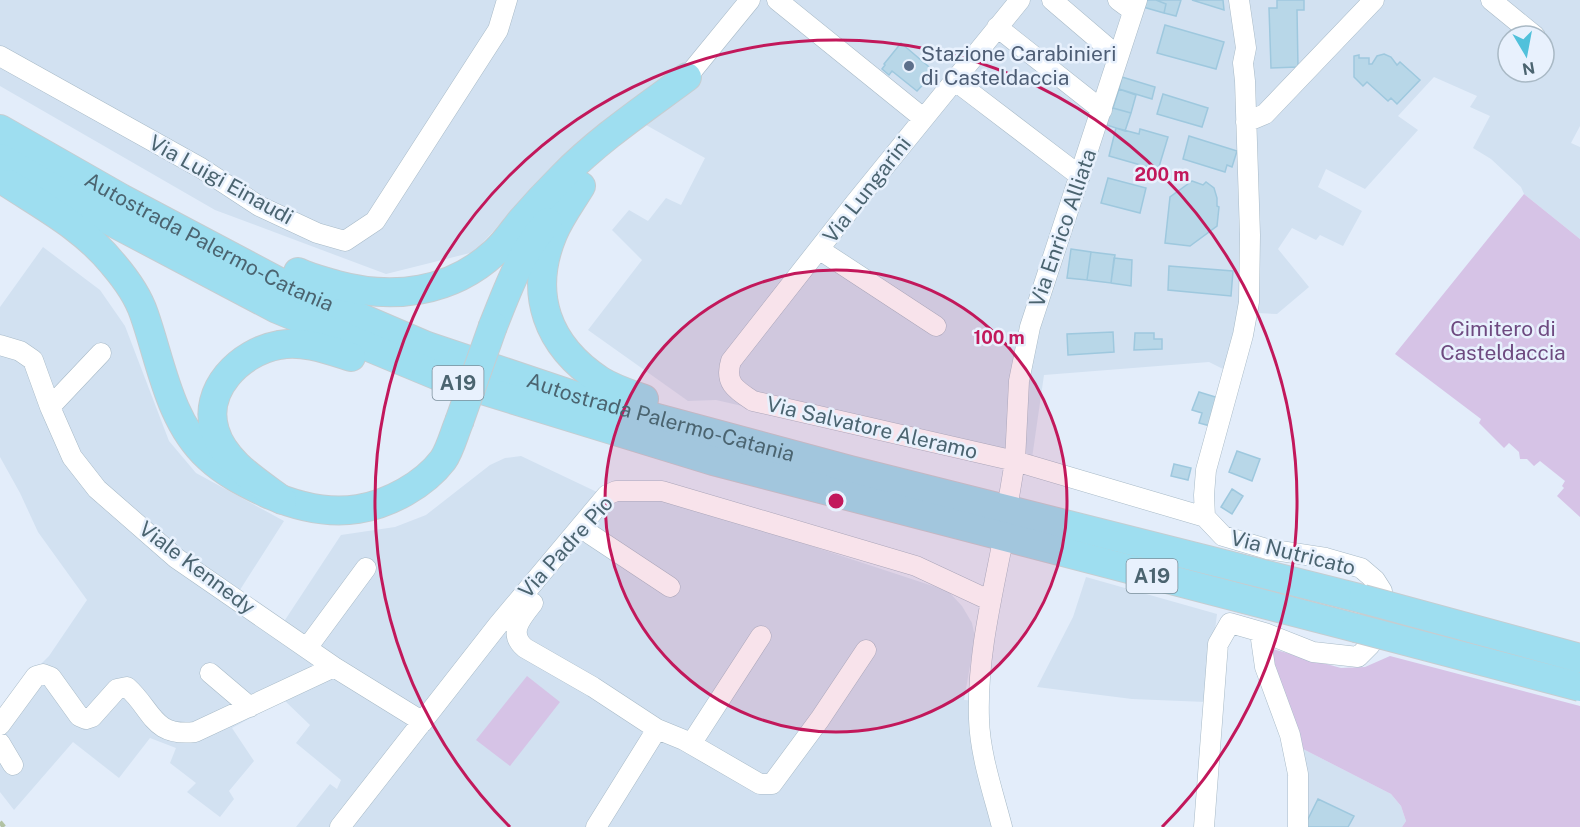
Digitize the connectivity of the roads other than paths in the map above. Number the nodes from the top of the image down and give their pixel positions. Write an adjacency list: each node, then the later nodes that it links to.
1 (507, 0): 13 (street, Via Luigi Einaudi)
2 (750, 0): 14 (street)
3 (777, 0): 18 (street)
4 (1020, 0): 11 (street, Via Lungarini)
5 (1052, 0): 12 (street)
6 (1239, 0): 19 (street, Via Nutricato)
7 (1374, 0): 19 (street)
8 (1491, 0): 10 (street)
9 (1129, 4): 16 (street, Via Enrico Alliata)
10 (1520, 24)
11 (997, 27): 15 (street, Via Lungarini); 16 (street)
12 (1107, 47)
13 (0, 56)
14 (687, 77): 17 (highway); 24 (highway)
15 (954, 80): 18 (street, Via Lungarini); 22 (street)
16 (1102, 110): 22 (street, Via Enrico Alliata)
17 (0, 114)
18 (923, 118): 25 (street, Via Lungarini)
19 (1246, 122): 36 (street, Via Nutricato)
20 (0, 129): 32 (highway, Autostrada Palermo-Catania / A19)
21 (0, 158): 37 (highway, Autostrada Palermo-Catania / A19)
22 (1080, 176): 31 (street, Via Enrico Alliata)
23 (0, 178): 35 (highway)
24 (581, 186): 32 (highway); 35 (highway, bridge)
25 (820, 250): 26 (street); 29 (street, Via Lungarini)
26 (936, 326)
27 (0, 345): 30 (street, Viale Kennedy)
28 (101, 353): 30 (street)
29 (732, 386): 31 (street, Via Salvatore Aleramo)
30 (51, 407): 45 (street, Viale Kennedy)
31 (1015, 461): 34 (street, Via Enrico Alliata); 36 (street, Via Salvatore Aleramo)
32 (850, 470): 47 (highway, Autostrada Palermo-Catania / A19, bridge)
33 (616, 491): 38 (street); 42 (street, Via Padre Pio); 52 (street, Via Padre Pio)
34 (1010, 497)
35 (282, 500): 37 (highway)
36 (1205, 517): 43 (street, Via Nutricato)
37 (948, 523): 50 (highway, Autostrada Palermo-Catania / A19, bridge)
38 (590, 534): 41 (street); 54 (street)
39 (1001, 550): 42 (street)
40 (366, 568): 45 (street)
41 (670, 587)
42 (991, 602): 60 (street)
43 (1260, 632): 61 (street, Via Nutricato); 62 (street)
44 (761, 636): 56 (street)
45 (307, 648): 48 (street, Viale Kennedy)
46 (866, 650): 56 (street)
47 (1580, 658)
48 (334, 667): 51 (street); 52 (street, Viale Kennedy)
49 (210, 673): 51 (street)
50 (1580, 687)
51 (250, 707): 53 (street)
52 (423, 722): 58 (street, Via Padre Pio)
53 (0, 725)
54 (657, 729): 56 (street); 59 (street)
55 (0, 743): 57 (street)
56 (691, 744)
57 (14, 765)
58 (340, 827)
59 (596, 827)
60 (1002, 827)
61 (1204, 827)
62 (1298, 827)

